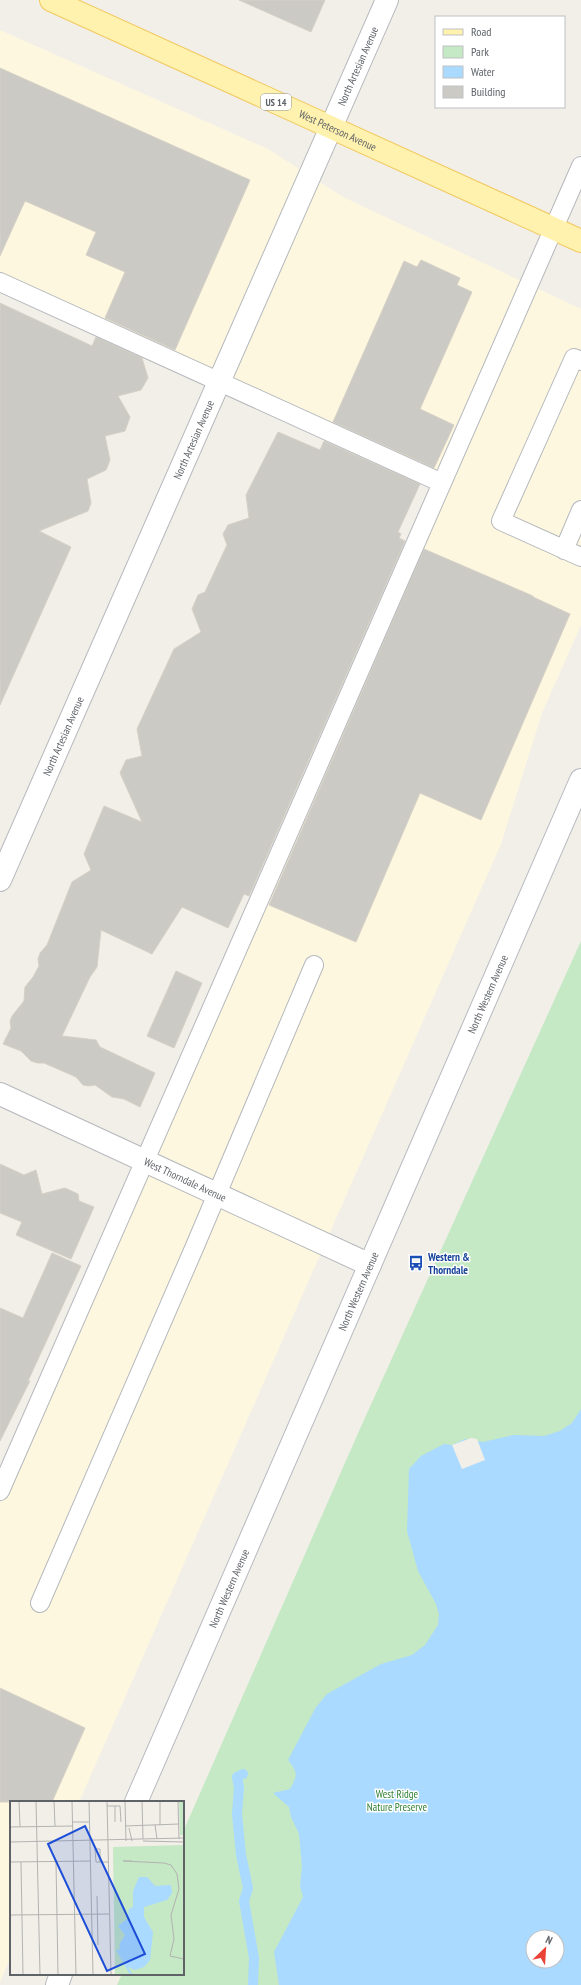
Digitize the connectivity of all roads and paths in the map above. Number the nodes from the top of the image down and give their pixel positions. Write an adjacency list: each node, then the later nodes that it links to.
1 (51, 0): 3 (main road, West Peterson Avenue / US 14)
2 (387, 0): 3 (street, North Artesian Avenue)
3 (331, 128): 5 (main road, West Peterson Avenue / US 14); 9 (street, North Artesian Avenue)
4 (581, 166): 5 (lane)
5 (554, 230): 6 (main road, West Peterson Avenue / US 14); 10 (lane)
6 (581, 241)
7 (0, 282): 9 (lane)
8 (581, 361): 12 (lane)
9 (220, 382): 10 (lane); 15 (street, North Artesian Avenue)
10 (442, 483): 18 (lane)
11 (581, 510): 12 (lane)
12 (564, 550): 13 (lane)
13 (581, 558)
14 (581, 780): 20 (street, North Western Avenue)
15 (0, 880)
16 (314, 965): 19 (lane)
17 (0, 1094): 18 (street, West Thorndale Avenue)
18 (144, 1162): 19 (street, West Thorndale Avenue); 21 (lane)
19 (217, 1195): 20 (street, West Thorndale Avenue); 22 (lane)
20 (370, 1265): 23 (street, North Western Avenue)
21 (0, 1491)
22 (40, 1602)
23 (136, 1801)
24 (62, 1975): 25 (street)
25 (57, 1985)

